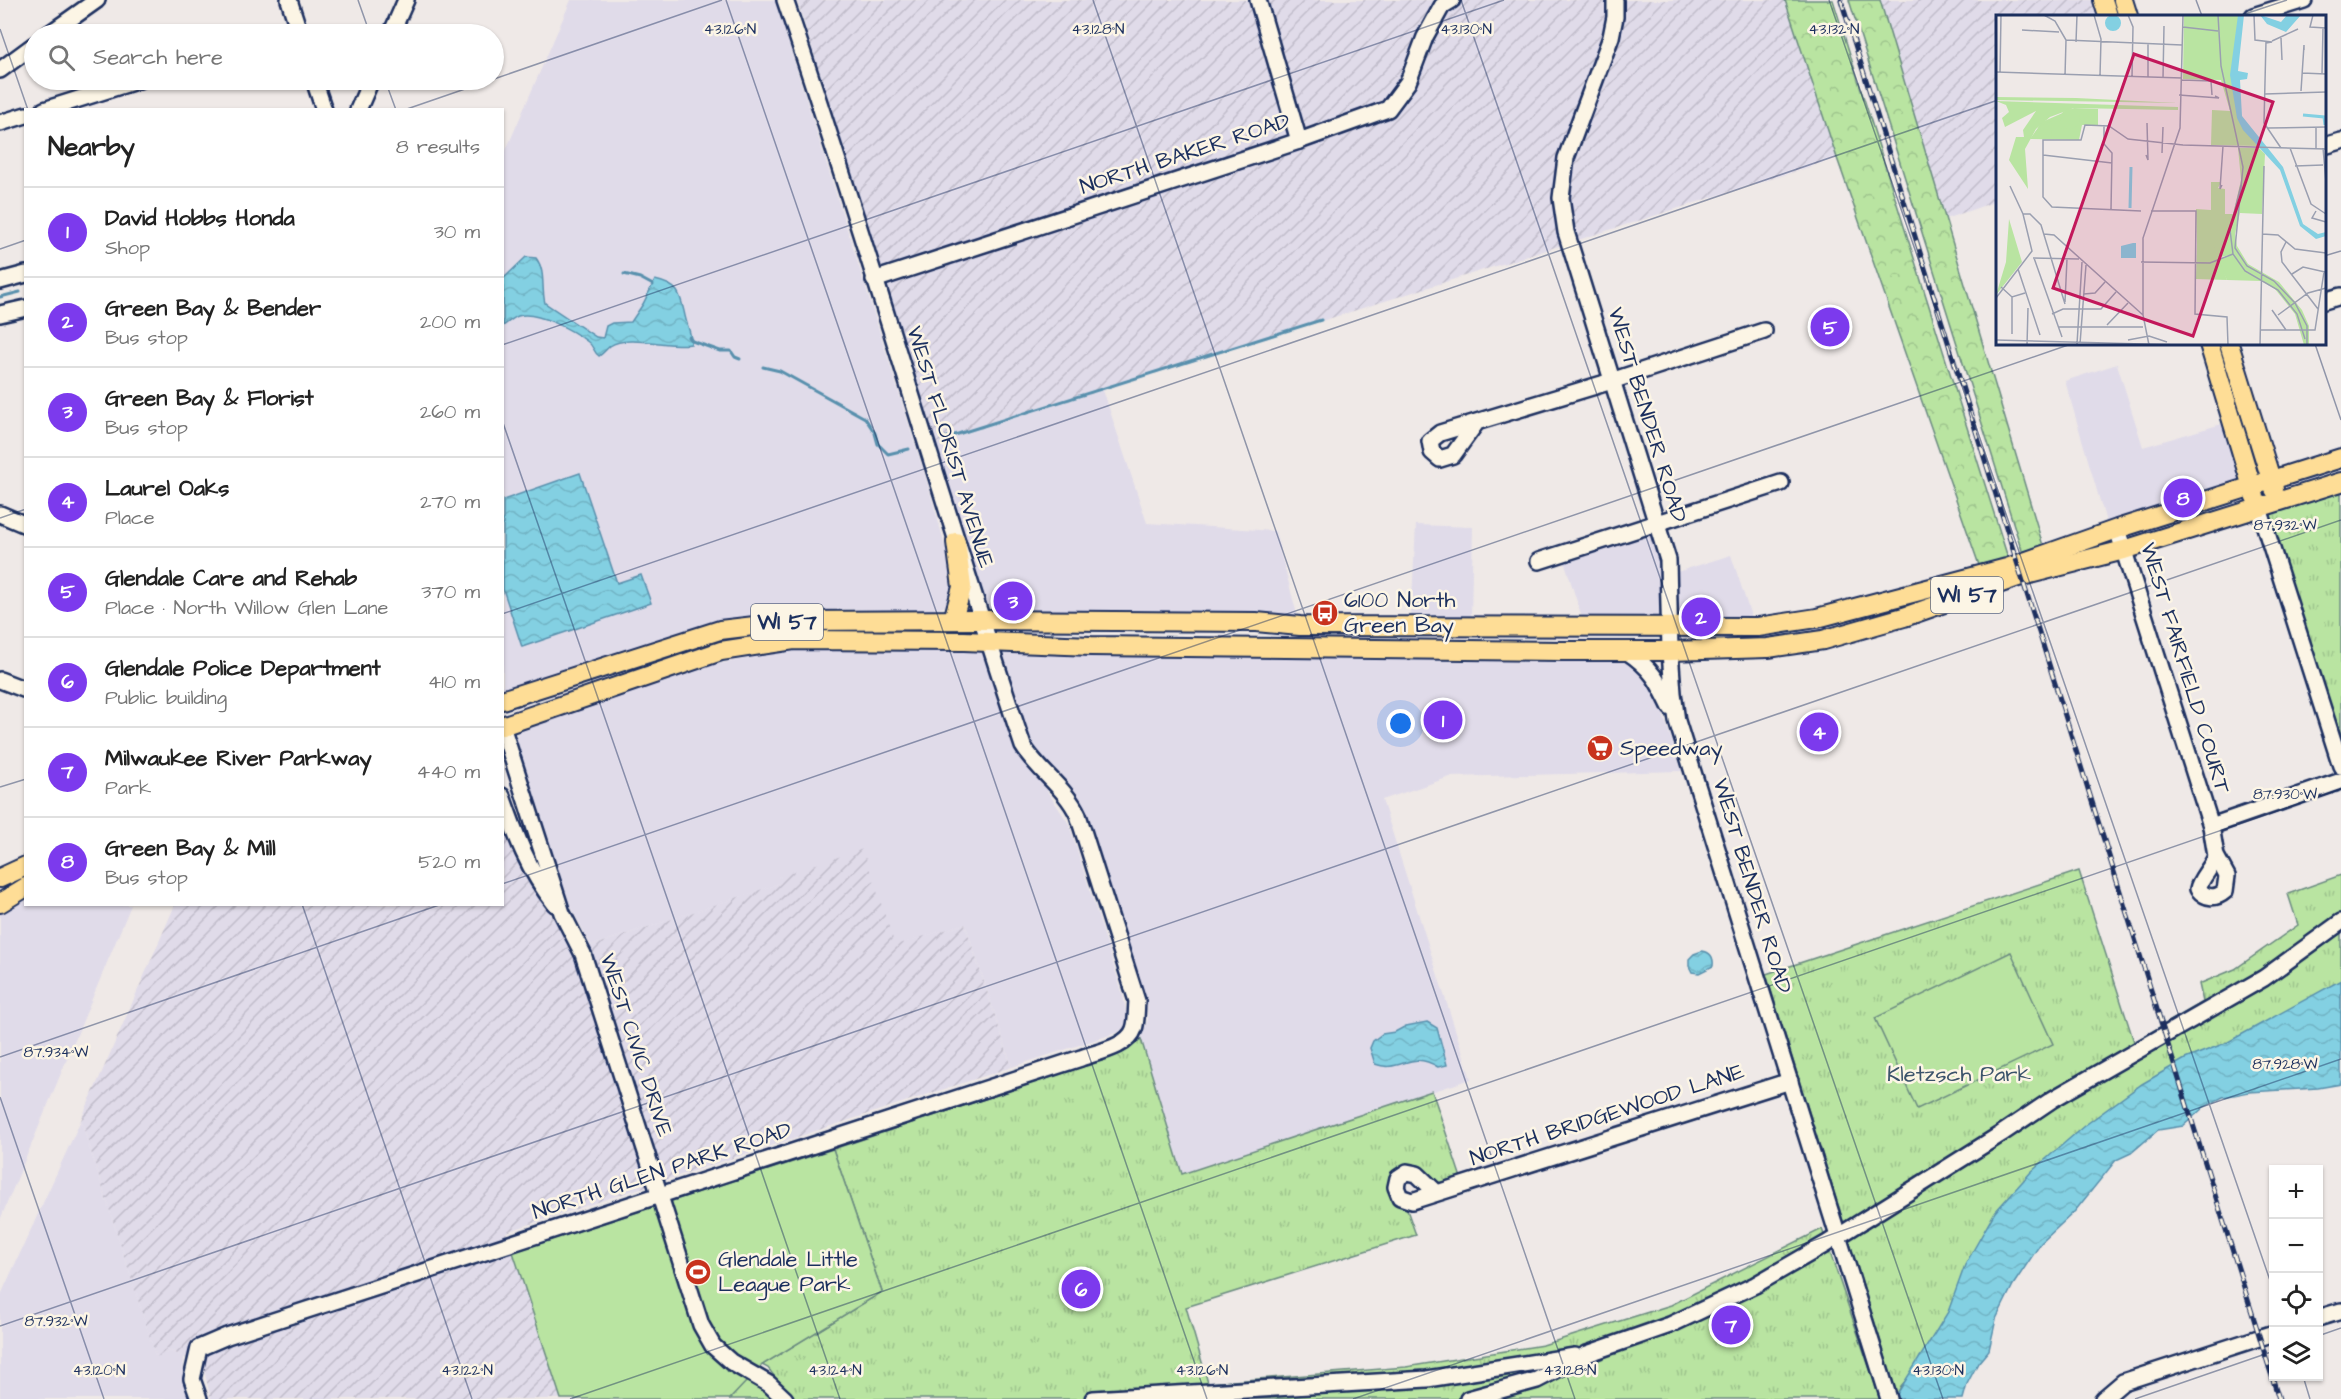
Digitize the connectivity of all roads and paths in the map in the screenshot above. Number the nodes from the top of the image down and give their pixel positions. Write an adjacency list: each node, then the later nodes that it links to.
1 (97, 0): 14 (street)
2 (289, 0): 15 (street)
3 (406, 0): 16 (street)
4 (785, 0): 31 (street, WEST FLORIST AVENUE)
5 (1258, 0): 27 (street)
6 (1452, 0): 27 (street, NORTH BAKER ROAD)
7 (1615, 0): 40 (street, WEST BENDER ROAD)
8 (2103, 0): 11 (main road)
9 (2123, 0): 12 (main road)
10 (2304, 0): 13 (street)
11 (2108, 15)
12 (2128, 15)
13 (2256, 15)
14 (63, 24)
15 (297, 24)
16 (395, 24)
17 (24, 52): 18 (street)
18 (0, 70)
19 (107, 90): 22 (street)
20 (318, 90): 23 (street)
21 (367, 90): 24 (street)
22 (50, 108)
23 (323, 108)
24 (359, 108)
25 (24, 116): 26 (street)
26 (0, 123)
27 (1299, 141): 31 (street, NORTH BAKER ROAD)
28 (2341, 141): 29 (street)
29 (2326, 146)
30 (24, 275): 32 (street)
31 (874, 280): 53 (street, WEST FLORIST AVENUE)
32 (0, 281)
33 (2341, 296): 34 (street)
34 (2326, 301)
35 (24, 308): 36 (street)
36 (0, 314)
37 (1764, 331): 40 (street)
38 (2209, 345): 46 (main road)
39 (2229, 345): 43 (main road)
40 (1612, 381): 41 (street); 50 (street, WEST BENDER ROAD)
41 (1476, 423)
42 (2341, 458): 43 (main road, WI 57)
43 (2271, 479): 46 (main road, WI 57); 47 (main road)
44 (2341, 482): 47 (main road, WI 57)
45 (1781, 483): 50 (street)
46 (2252, 485): 48 (main road); 52 (main road, WI 57)
47 (2278, 502): 48 (main road, WI 57)
48 (2259, 508): 54 (main road, WI 57); 72 (street)
49 (0, 514): 51 (street)
50 (1658, 523): 55 (street); 60 (street, WEST BENDER ROAD)
51 (24, 524)
52 (2117, 529): 54 (street, WEST FAIRFIELD COURT); 60 (main road, WI 57)
53 (956, 542): 56 (main road); 57 (street, WEST FLORIST AVENUE)
54 (2124, 550): 65 (main road, WI 57); 75 (street, WEST FAIRFIELD COURT)
55 (1539, 561)
56 (953, 620): 57 (main road, WI 57); 68 (main road, WI 57)
57 (981, 620): 58 (main road, WI 57); 61 (street, WEST FLORIST AVENUE)
58 (1092, 621): 59 (main road, WI 57); 62 (main road)
59 (1113, 621): 60 (main road, WI 57); 63 (main road)
60 (1669, 627): 65 (street, WEST BENDER ROAD)
61 (988, 642): 62 (main road, WI 57); 70 (main road, WI 57); 83 (street, WEST FLORIST AVENUE)
62 (1091, 646): 63 (main road, WI 57)
63 (1114, 646): 64 (main road, WI 57)
64 (1626, 651): 65 (main road, WI 57); 69 (street)
65 (1670, 651): 69 (street, WEST BENDER ROAD)
66 (0, 680): 67 (street)
67 (24, 689)
68 (504, 699)
69 (1677, 721): 84 (street, WEST BENDER ROAD)
70 (504, 726)
71 (504, 729): 81 (street, WEST CIVIC DRIVE)
72 (2341, 766)
73 (2341, 781): 75 (street)
74 (504, 802): 81 (street, WEST CIVIC DRIVE)
75 (2211, 826): 76 (street, WEST FAIRFIELD COURT)
76 (2216, 855)
77 (24, 867): 78 (main road)
78 (0, 878)
79 (24, 888): 80 (main road)
80 (0, 903)
81 (562, 913): 85 (street, WEST CIVIC DRIVE)
82 (2341, 922): 87 (street)
83 (1134, 1030): 85 (street, NORTH GLEN PARK ROAD)
84 (1790, 1081): 86 (street, NORTH BRIDGEWOOD LANE); 87 (street, WEST BENDER ROAD)
85 (661, 1193): 92 (street, NORTH GLEN PARK ROAD); 93 (street, WEST CIVIC DRIVE)
86 (1437, 1193)
87 (1838, 1236): 91 (street); 96 (street, WEST BENDER ROAD)
88 (2341, 1311): 89 (street)
89 (2323, 1317)
90 (2269, 1335): 97 (street)
91 (1587, 1354): 94 (street); 95 (street)
92 (199, 1399)
93 (785, 1399)
94 (1093, 1399)
95 (1468, 1399)
96 (1889, 1399)
97 (2103, 1399)

